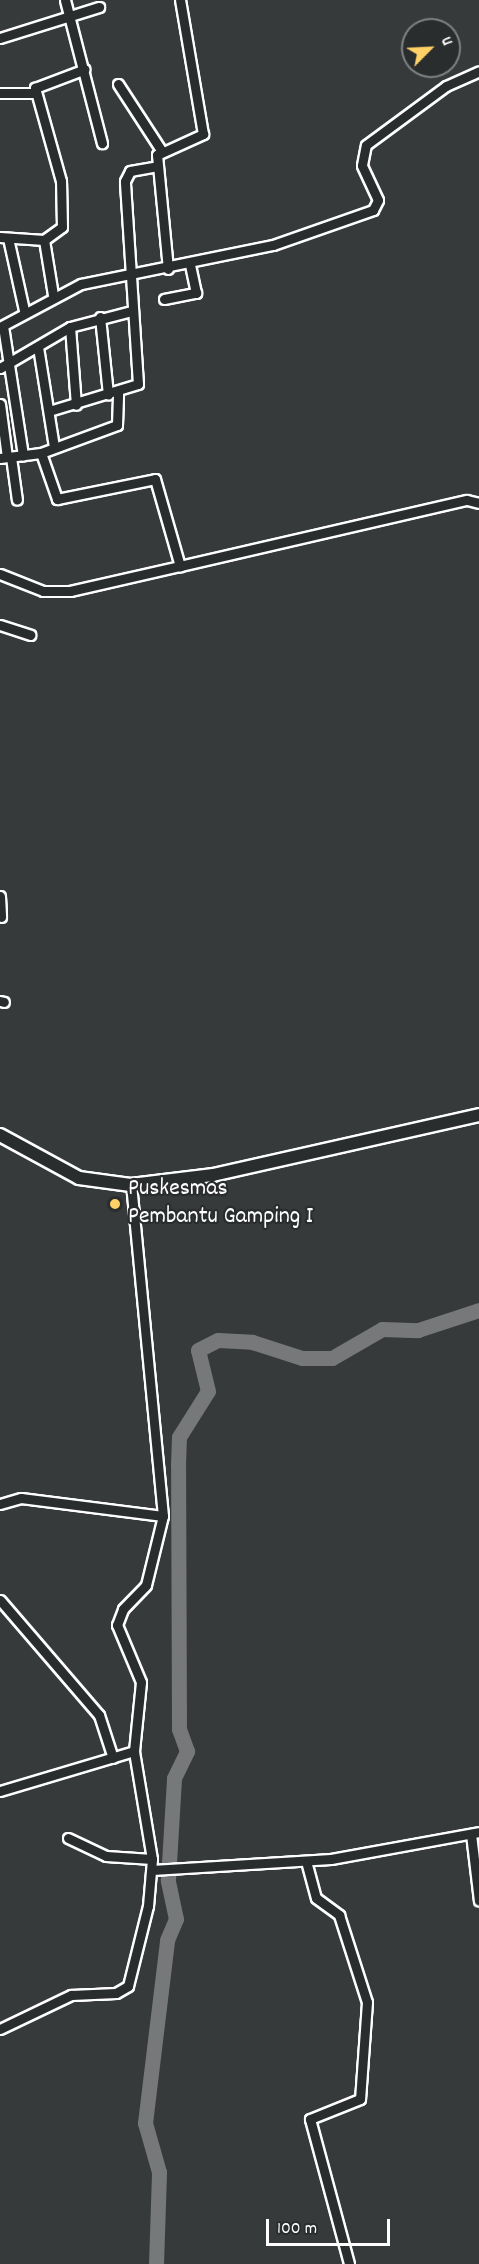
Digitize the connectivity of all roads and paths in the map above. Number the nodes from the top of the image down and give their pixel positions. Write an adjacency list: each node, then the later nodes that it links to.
1 (65, 0): 4 (street)
2 (180, 0): 12 (street)
3 (99, 7): 4 (street)
4 (70, 16): 5 (street); 6 (street)
5 (0, 38)
6 (85, 69): 10 (street); 11 (street)
7 (479, 71): 16 (street)
8 (118, 84): 12 (street)
9 (0, 93): 10 (street)
10 (35, 93): 15 (street)
11 (102, 143)
12 (161, 150): 13 (street)
13 (158, 166): 17 (street); 18 (street)
14 (4, 238): 15 (street); 21 (street)
15 (44, 240): 19 (street)
16 (190, 265): 17 (street); 20 (street)
17 (168, 269): 18 (street)
18 (132, 276): 19 (street); 22 (street)
19 (53, 295): 21 (street)
20 (164, 299)
21 (24, 310): 24 (street)
22 (132, 311): 23 (street); 29 (street)
23 (100, 317): 25 (street); 29 (street)
24 (2, 326): 27 (street)
25 (70, 327): 26 (street); 31 (street)
26 (38, 348): 27 (street); 32 (street)
27 (13, 364): 28 (street); 35 (street)
28 (0, 369)
29 (113, 394): 31 (street); 33 (street)
30 (0, 404): 36 (street)
31 (76, 405): 32 (street)
32 (49, 411): 33 (street)
33 (54, 447): 34 (street)
34 (41, 453): 35 (street); 39 (street)
35 (23, 455): 36 (street)
36 (6, 457): 37 (street)
37 (17, 500)
38 (479, 503): 39 (street)
39 (180, 566): 40 (street)
40 (0, 574)
41 (0, 625): 42 (street)
42 (30, 635)
43 (0, 896): 44 (street)
44 (1, 917)
45 (479, 1115): 47 (street)
46 (0, 1135): 47 (street)
47 (131, 1185): 49 (street)
48 (0, 1504): 49 (street)
49 (163, 1516): 51 (street)
50 (0, 1599): 52 (street)
51 (134, 1751): 52 (street); 56 (street)
52 (113, 1758): 53 (street)
53 (0, 1791)
54 (475, 1833): 57 (street); 59 (street)
55 (68, 1838): 56 (street)
56 (152, 1859): 58 (street)
57 (306, 1861): 58 (street); 61 (street)
58 (152, 1870): 60 (street)
59 (479, 1901)
60 (0, 2029)
61 (349, 2264)

